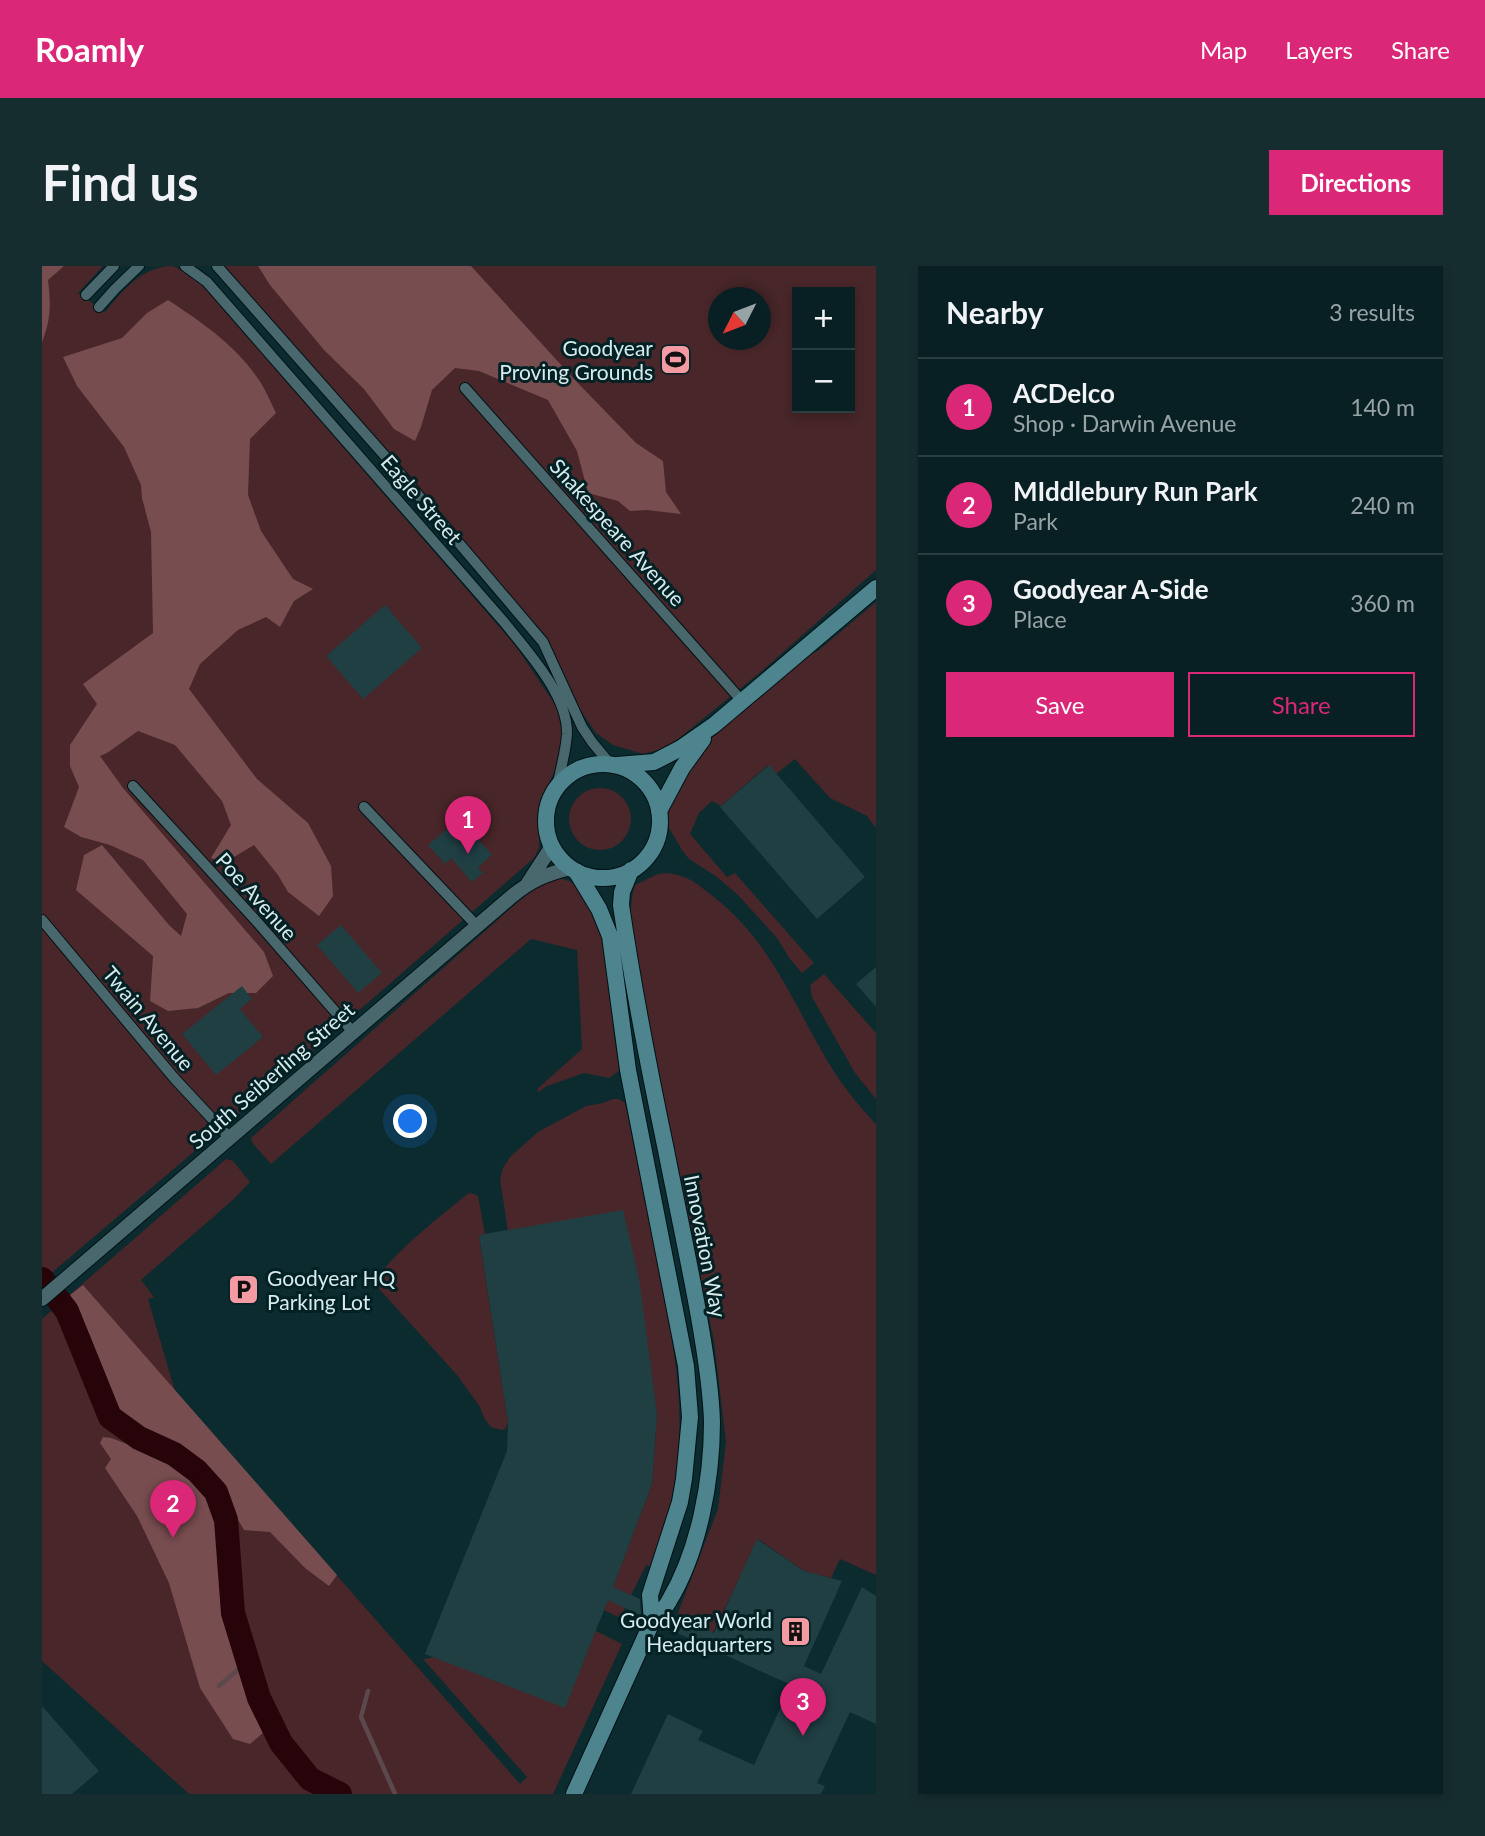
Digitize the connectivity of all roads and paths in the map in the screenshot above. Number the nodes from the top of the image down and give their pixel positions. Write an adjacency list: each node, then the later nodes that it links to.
1 (114, 266): 5 (street)
2 (139, 266): 6 (street)
3 (185, 266): 13 (street, Eagle Street)
4 (217, 266): 11 (street, Eagle Street)
5 (86, 295)
6 (99, 307)
7 (465, 388): 9 (street, Shakespeare Avenue)
8 (876, 588): 9 (main road)
9 (742, 701): 10 (main road)
10 (714, 725): 11 (main road); 15 (main road)
11 (613, 765): 13 (main road); 15 (main road)
12 (133, 786): 22 (street, Poe Avenue)
13 (556, 788): 16 (main road)
14 (365, 807): 21 (street)
15 (659, 811): 18 (main road)
16 (552, 846): 17 (main road); 19 (street, South Seiberling Street)
17 (573, 870): 18 (main road); 19 (street, South Seiberling Street); 25 (main road, Innovation Way)
18 (631, 870): 25 (main road, Innovation Way)
19 (527, 883): 21 (street, South Seiberling Street)
20 (42, 920): 23 (street, Twain Avenue)
21 (477, 926): 22 (street, South Seiberling Street)
22 (352, 1031): 23 (street, South Seiberling Street)
23 (230, 1138): 24 (street, South Seiberling Street)
24 (42, 1299)
25 (652, 1622): 26 (main road, Innovation Way)
26 (574, 1794)

